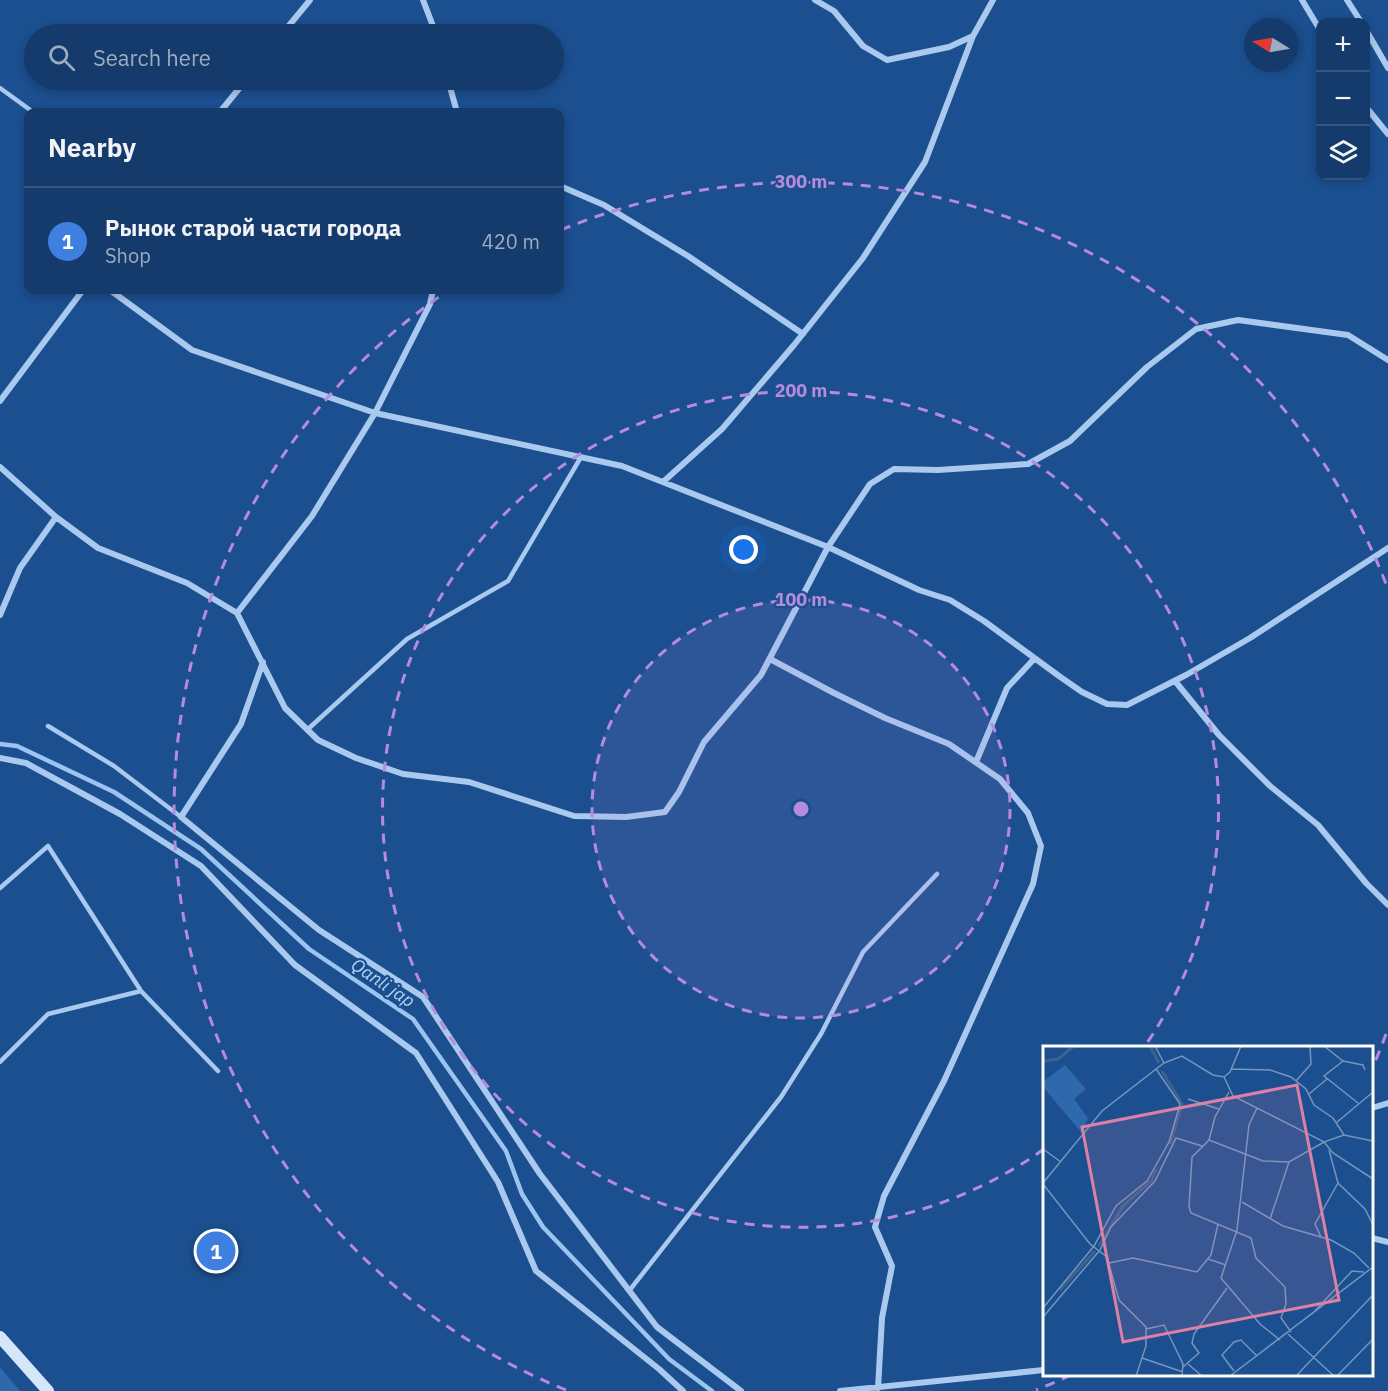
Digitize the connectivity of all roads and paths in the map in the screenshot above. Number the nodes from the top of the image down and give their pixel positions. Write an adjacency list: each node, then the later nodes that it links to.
1 (310, 0): 9 (street)
2 (423, 0): 10 (street)
3 (815, 0): 11 (street)
4 (993, 0): 11 (street)
5 (1302, 0): 8 (street)
6 (1347, 0): 7 (street)
7 (1358, 18)
8 (1316, 23)
9 (290, 24)
10 (432, 24)
11 (973, 36): 26 (street)
12 (1370, 38): 13 (street)
13 (1388, 68)
14 (0, 88): 17 (lane)
15 (238, 90): 18 (street)
16 (451, 90): 19 (street)
17 (28, 108)
18 (222, 108)
19 (457, 108)
20 (1370, 113): 21 (street)
21 (1388, 134)
22 (564, 188): 26 (street)
23 (79, 294): 28 (street)
24 (115, 294): 29 (street)
25 (432, 294): 29 (street)
26 (802, 334): 32 (street)
27 (1388, 360): 34 (street)
28 (0, 401)
29 (375, 413): 30 (street); 36 (street)
30 (581, 457): 32 (street); 43 (lane)
31 (0, 467): 33 (street)
32 (663, 482): 34 (street)
33 (56, 517): 36 (street); 37 (street)
34 (828, 547): 38 (street); 39 (street)
35 (1388, 548): 41 (street)
36 (237, 613): 40 (street)
37 (0, 615)
38 (770, 659): 43 (street); 45 (street)
39 (1034, 660): 41 (street); 45 (street)
40 (263, 662): 43 (street); 46 (street)
41 (1175, 681): 49 (street)
42 (48, 726): 46 (lane)
43 (308, 730)
44 (0, 758): 62 (street)
45 (976, 762): 60 (street)
46 (182, 817): 57 (street)
47 (937, 874): 57 (lane)
48 (0, 888): 50 (lane)
49 (1388, 905)
50 (141, 991): 51 (lane); 52 (lane)
51 (0, 1062)
52 (218, 1071)
53 (1388, 1103): 54 (street)
54 (1373, 1107)
55 (1373, 1238): 56 (street)
56 (1388, 1242)
57 (629, 1290): 63 (street)
58 (0, 1337): 61 (main road)
59 (1043, 1370): 60 (street)
60 (878, 1388): 64 (street)
61 (48, 1391)
62 (683, 1391)
63 (741, 1391)
64 (840, 1391)

